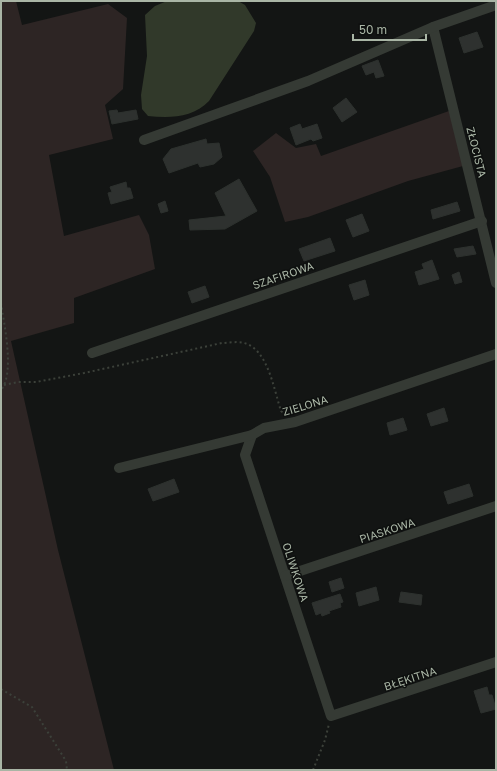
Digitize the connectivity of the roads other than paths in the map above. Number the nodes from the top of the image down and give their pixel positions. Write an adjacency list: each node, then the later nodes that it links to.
1 (496, 5): 2 (street)
2 (433, 27): 3 (street); 4 (street, ZŁOCISTA)
3 (144, 140)
4 (482, 221): 5 (street, ZŁOCISTA); 6 (street, SZAFIROWA)
5 (496, 283)
6 (92, 353)
7 (496, 354): 8 (street, ZIELONA)
8 (252, 436): 9 (street, ZIELONA); 11 (street, OLIWKOWA)
9 (119, 468)
10 (496, 506): 11 (street, PIASKOWA)
11 (285, 576): 13 (street, OLIWKOWA)
12 (496, 662): 13 (street, BŁĘKITNA)
13 (331, 716)

